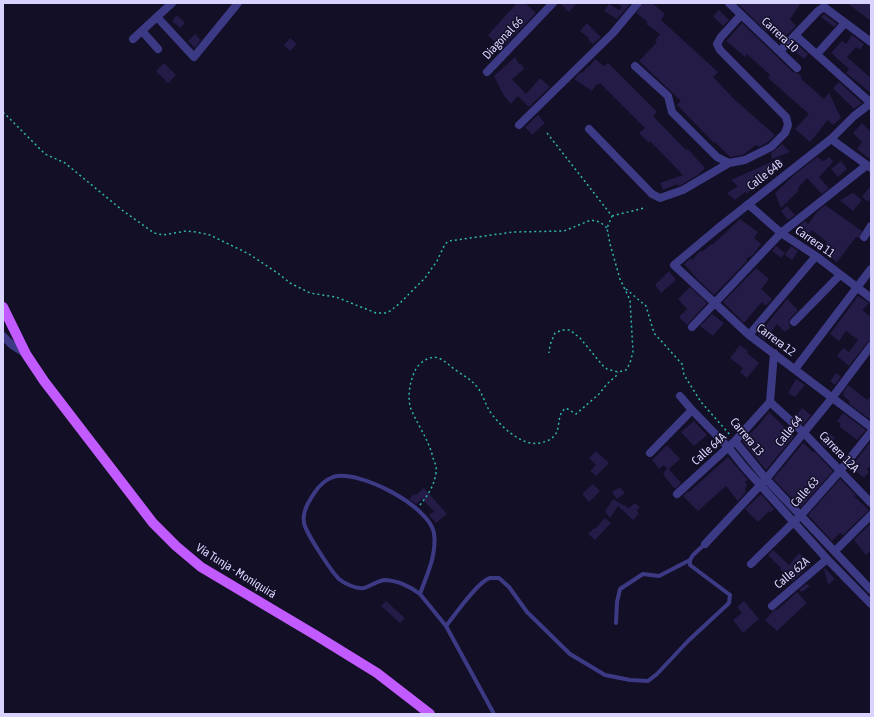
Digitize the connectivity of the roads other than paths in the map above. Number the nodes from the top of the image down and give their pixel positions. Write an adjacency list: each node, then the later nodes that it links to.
1 (172, 3): 7 (street)
2 (238, 3): 7 (street)
3 (553, 3): 18 (street, Diagonal 66)
4 (638, 3): 20 (street)
5 (729, 3): 6 (street, Carrera 10)
6 (741, 16): 14 (street, Carrera 10); 23 (street)
7 (157, 17): 9 (street)
8 (845, 23): 10 (street); 12 (street); 15 (street)
9 (142, 31): 11 (street); 13 (street)
10 (795, 35): 14 (street); 15 (street)
11 (133, 39)
12 (871, 42)
13 (158, 49)
14 (780, 51): 17 (street, Carrera 10)
15 (817, 54): 19 (street)
16 (635, 66): 23 (street)
17 (797, 68)
18 (488, 72)
19 (871, 103): 22 (street, Calle 64B)
20 (519, 124)
21 (589, 129): 23 (street)
22 (831, 139): 24 (street); 25 (street, Calle 64B)
23 (729, 163)
24 (869, 167): 27 (street)
25 (748, 204): 27 (street, Carrera 11); 30 (street, Calle 64B)
26 (871, 226): 28 (street)
27 (781, 233): 29 (street, Carrera 11); 35 (street)
28 (864, 237)
29 (816, 256): 32 (street, Carrera 11); 39 (street)
30 (674, 265): 35 (street, Carrera 12)
31 (871, 269): 33 (street)
32 (840, 275): 33 (street, Carrera 11); 37 (street)
33 (858, 288): 34 (street, Carrera 11); 44 (street)
34 (871, 298)
35 (715, 304): 38 (street); 39 (street, Carrera 12)
36 (3, 307): 43 (main road, Vía Tunja - Moniquirá)
37 (794, 322)
38 (692, 327)
39 (749, 335): 42 (street, Carrera 12)
40 (3, 336): 43 (street)
41 (871, 346): 46 (street, Calle 64)
42 (774, 353): 44 (street, Carrera 12); 47 (street)
43 (26, 354): 73 (main road, Vía Tunja - Moniquirá)
44 (795, 369): 46 (street, Carrera 12)
45 (680, 396): 48 (street, Carrera 13)
46 (832, 398): 49 (street, Carrera 12); 50 (street, Calle 64)
47 (770, 402): 50 (street, Carrera 12A); 52 (street, Calle 64A)
48 (692, 410): 53 (street, Carrera 13); 54 (street)
49 (871, 427)
50 (803, 432): 55 (street, Carrera 12A); 56 (street, Calle 64)
51 (871, 432): 55 (street, Calle 63)
52 (735, 441): 53 (street, Calle 64A); 56 (street, Carrera 13)
53 (728, 447): 56 (street, Carrera 13); 57 (street, Calle 64A)
54 (650, 452)
55 (840, 471): 58 (street, Carrera 12A); 59 (street, Calle 63)
56 (763, 482): 59 (street, Carrera 13); 61 (street, Carrera 13); 62 (street, Calle 64)
57 (677, 494)
58 (871, 503)
59 (801, 515): 61 (street, Calle 63); 63 (street, Carrera 13)
60 (871, 515): 63 (street)
61 (794, 522): 64 (street, Carrera 13); 66 (street, Calle 63)
62 (705, 544): 65 (lane)
63 (835, 551): 67 (street, Carrera 13)
64 (828, 559): 69 (street, Carrera 13); 70 (street, Calle 62A)
65 (690, 560): 71 (lane); 72 (lane)
66 (751, 564)
67 (870, 587)
68 (420, 594): 68 (lane); 72 (lane)
69 (871, 604)
70 (772, 606)
71 (616, 623)
72 (446, 626): 74 (lane)
73 (430, 714)
74 (494, 714)

